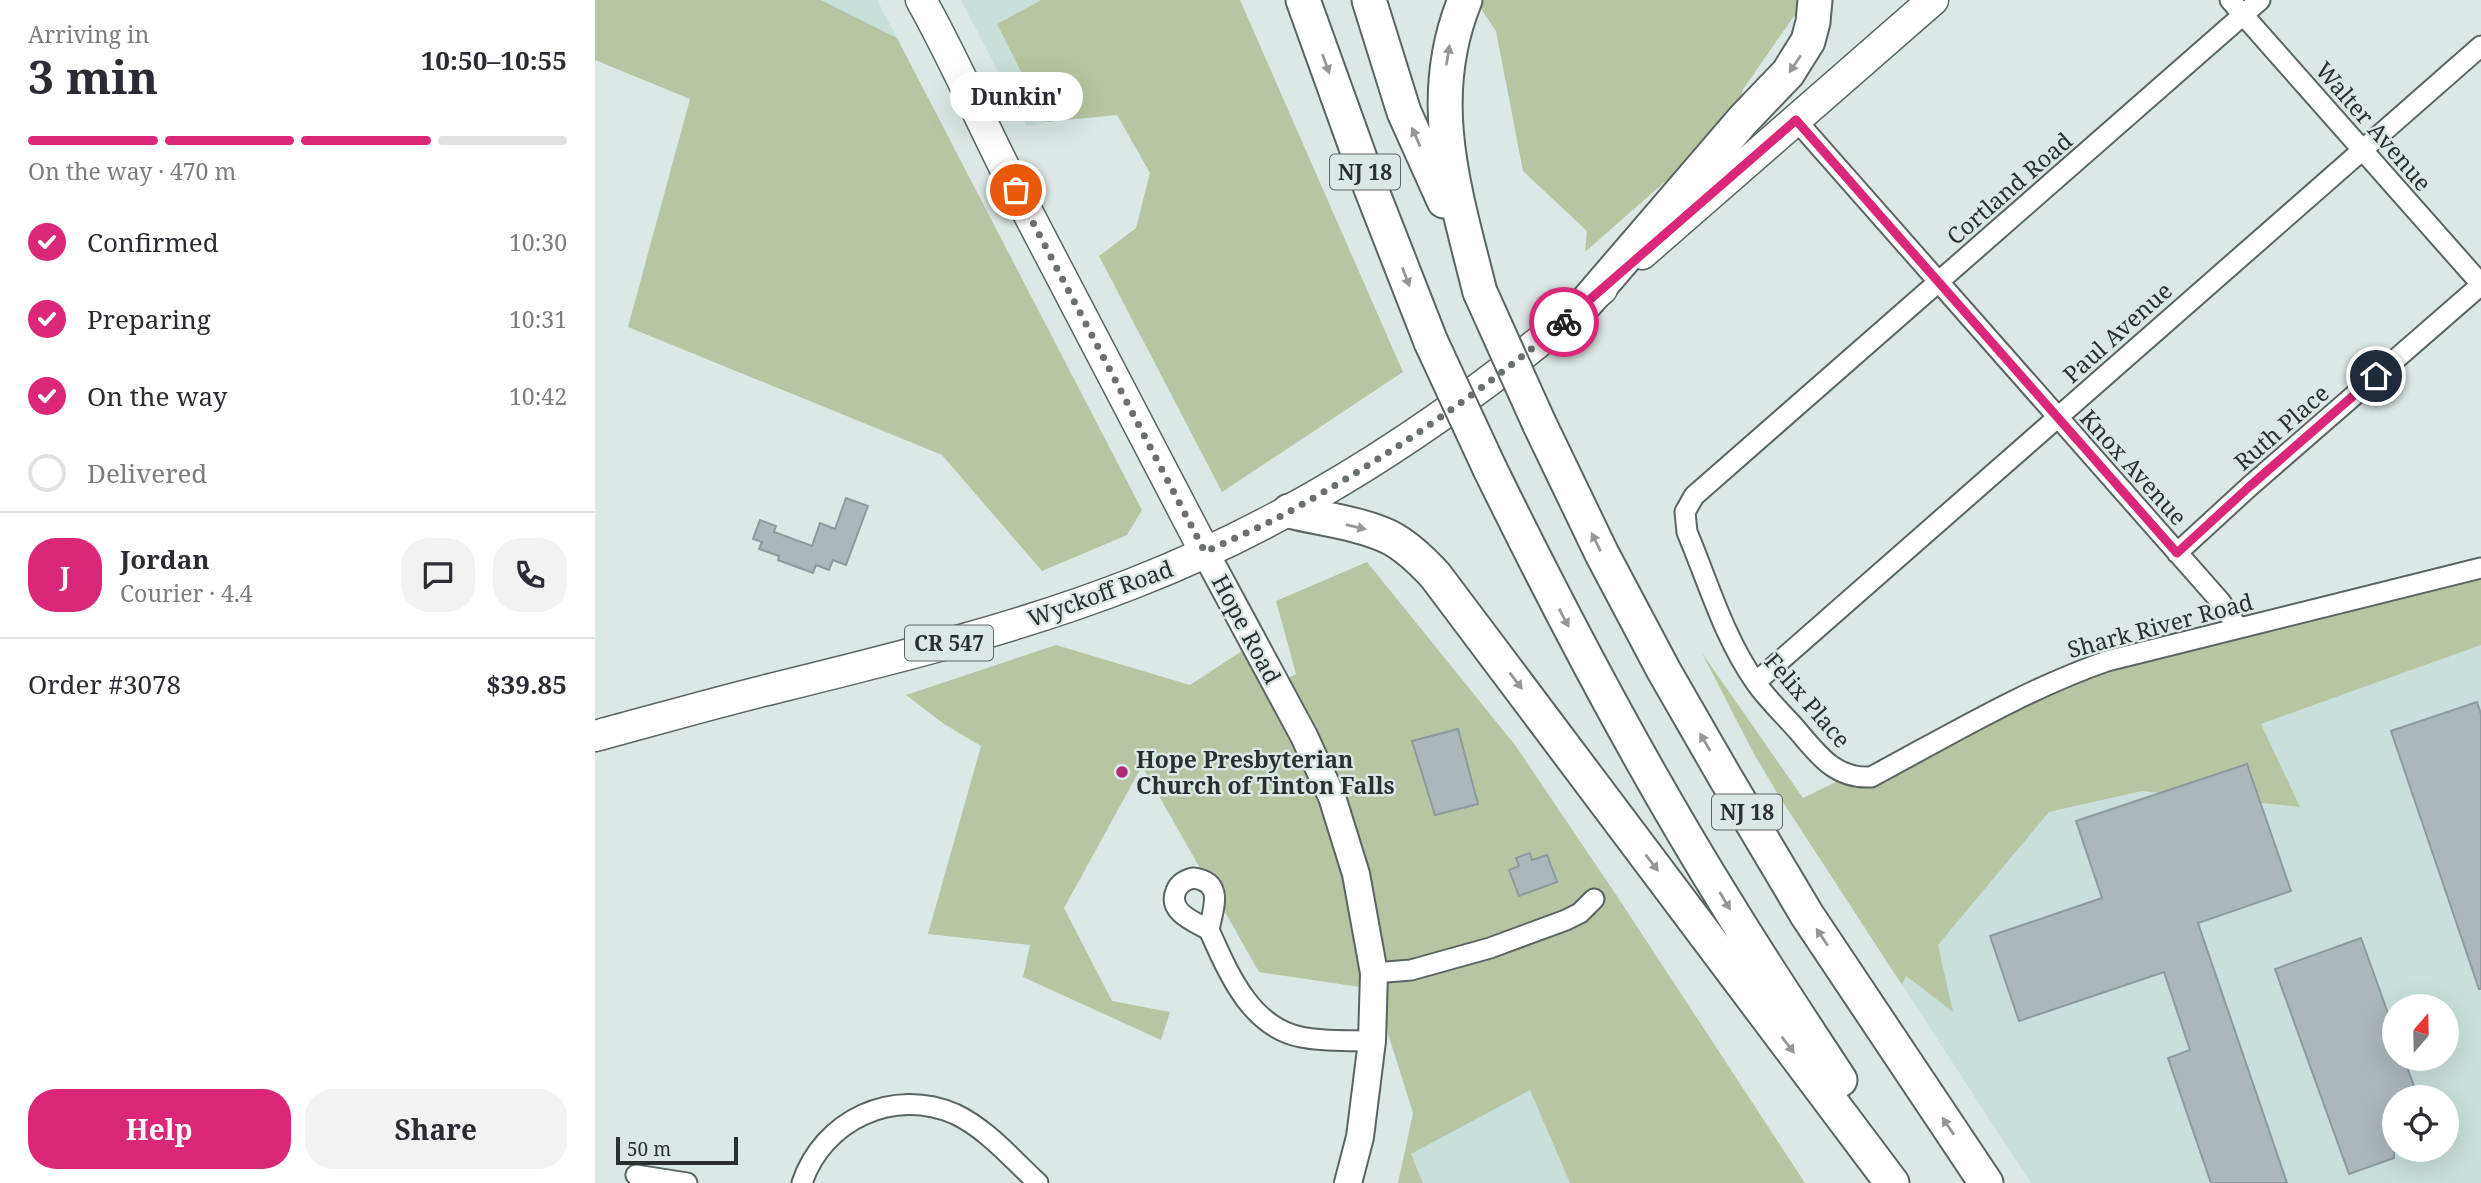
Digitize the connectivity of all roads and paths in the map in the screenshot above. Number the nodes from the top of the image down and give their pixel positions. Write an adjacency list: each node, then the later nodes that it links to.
1 (921, 0): 19 (main road, Hope Road)
2 (1303, 0): 36 (highway, NJ 18, one-way to 36, bridge)
3 (1369, 0): 12 (highway, NJ 18, one-way to 3)
4 (1465, 0): 12 (highway, one-way to 4)
5 (1815, 0): 15 (highway, one-way to 15)
6 (1933, 0): 10 (main road, Wyckoff Road / CR 547)
7 (2260, 0): 8 (street, Cortland Road)
8 (2237, 7): 11 (street, Walter Avenue); 13 (street, Cortland Road)
9 (2481, 46): 11 (street, Paul Avenue)
10 (1796, 120): 13 (street, Knox Avenue); 15 (main road, Wyckoff Road / CR 547)
11 (2363, 149): 14 (street, Walter Avenue); 16 (street, Paul Avenue)
12 (1477, 279): 37 (highway, NJ 18, one-way to 12, bridge)
13 (1938, 282): 16 (street, Knox Avenue); 18 (street, Cortland Road)
14 (2481, 285): 20 (street, Ruth Place)
15 (1584, 304): 17 (main road, Wyckoff Road / CR 547)
16 (2058, 418): 20 (street, Knox Avenue); 23 (street, Paul Avenue)
17 (1289, 512): 19 (main road, Wyckoff Road / CR 547); 35 (highway, one-way to 35)
18 (1685, 512): 23 (street, Felix Place)
19 (1205, 552): 24 (main road, Wyckoff Road / CR 547); 28 (street, Hope Road)
20 (2177, 553): 22 (street, Knox Avenue)
21 (2481, 568): 22 (street, Shark River Road)
22 (2238, 628): 25 (street, Shark River Road)
23 (1756, 682): 25 (street, Felix Place)
24 (595, 736)
25 (1871, 777)
26 (1594, 899): 28 (street)
27 (1209, 930): 29 (street)
28 (1374, 973): 29 (street, Hope Road)
29 (1372, 1041): 34 (street, Hope Road)
30 (636, 1175): 31 (street)
31 (687, 1183)
32 (802, 1183): 33 (street)
33 (1038, 1183)
34 (1348, 1183)
35 (1892, 1183)
36 (1906, 1183)
37 (1986, 1183)

